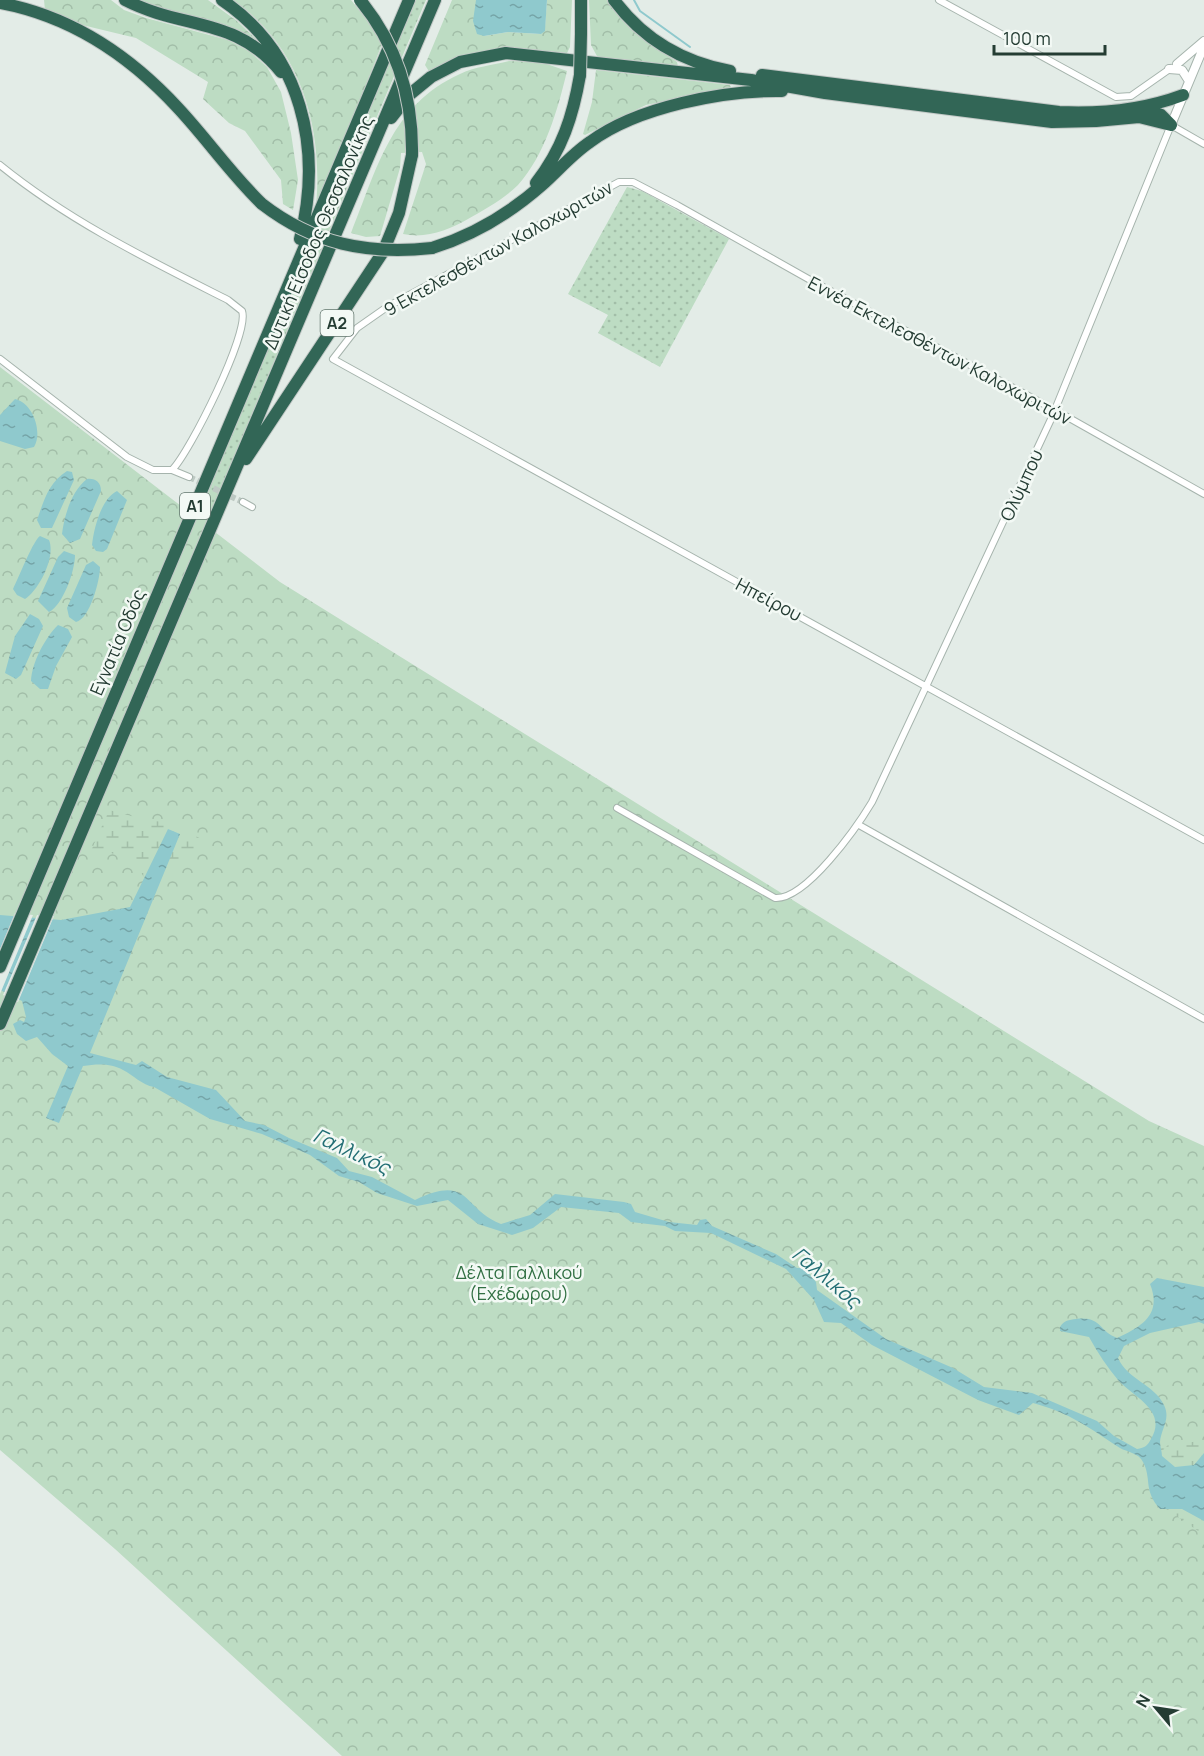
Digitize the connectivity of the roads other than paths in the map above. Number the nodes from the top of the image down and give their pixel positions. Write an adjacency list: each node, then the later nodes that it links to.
1 (125, 0): 15 (highway)
2 (222, 0): 15 (highway)
3 (360, 0): 31 (highway, Α2, bridge)
4 (409, 0): 25 (highway, Δυτική Είσοδος Θεσσαλονίκης / Α1)
5 (435, 0): 21 (highway, Δυτική Είσοδος Θεσσαλονίκης / Α1)
6 (581, 0): 23 (highway, bridge)
7 (614, 0): 18 (highway)
8 (939, 0): 13 (street)
9 (0, 3): 23 (highway, bridge)
10 (1204, 40): 13 (street)
11 (1204, 46): 12 (street, Ολύμπου)
12 (1196, 65): 13 (street); 14 (street, Ολύμπου)
13 (1173, 66): 14 (street)
14 (1189, 81): 17 (street, Ολύμπου)
15 (292, 87): 25 (highway)
16 (825, 93): 19 (highway); 21 (highway); 23 (highway)
17 (1183, 95): 18 (highway); 19 (street, Ολύμπου)
18 (1140, 108): 19 (highway)
19 (1171, 125): 20 (street); 28 (street, Ολύμπου)
20 (1204, 144)
21 (368, 162): 31 (highway, Δυτική Είσοδος Θεσσαλονίκης / Α1)
22 (0, 165): 29 (street)
23 (524, 198)
24 (677, 204): 27 (street, 9 Εκτελεσθέντων Καλοχωριτών); 28 (street, Εννέα Εκτελεσθέντων Καλοχωριτών)
25 (269, 332): 39 (highway, Εγνατία Οδός / Α1)
26 (0, 359): 29 (street)
27 (333, 360): 35 (street, Ηπείρου)
28 (1055, 410): 32 (street, Εννέα Εκτελεσθέντων Καλοχωριτών); 35 (street, Ολύμπου)
29 (172, 470): 30 (street)
30 (189, 477)
31 (233, 477): 41 (highway, Α1)
32 (1204, 494)
33 (243, 502): 34 (street)
34 (252, 507)
35 (925, 686): 37 (street, Ολύμπου); 38 (street, Ηπείρου)
36 (617, 808): 37 (street, Ολύμπου)
37 (859, 825): 40 (street)
38 (1204, 840)
39 (0, 968)
40 (1204, 1019)
41 (0, 1024)

